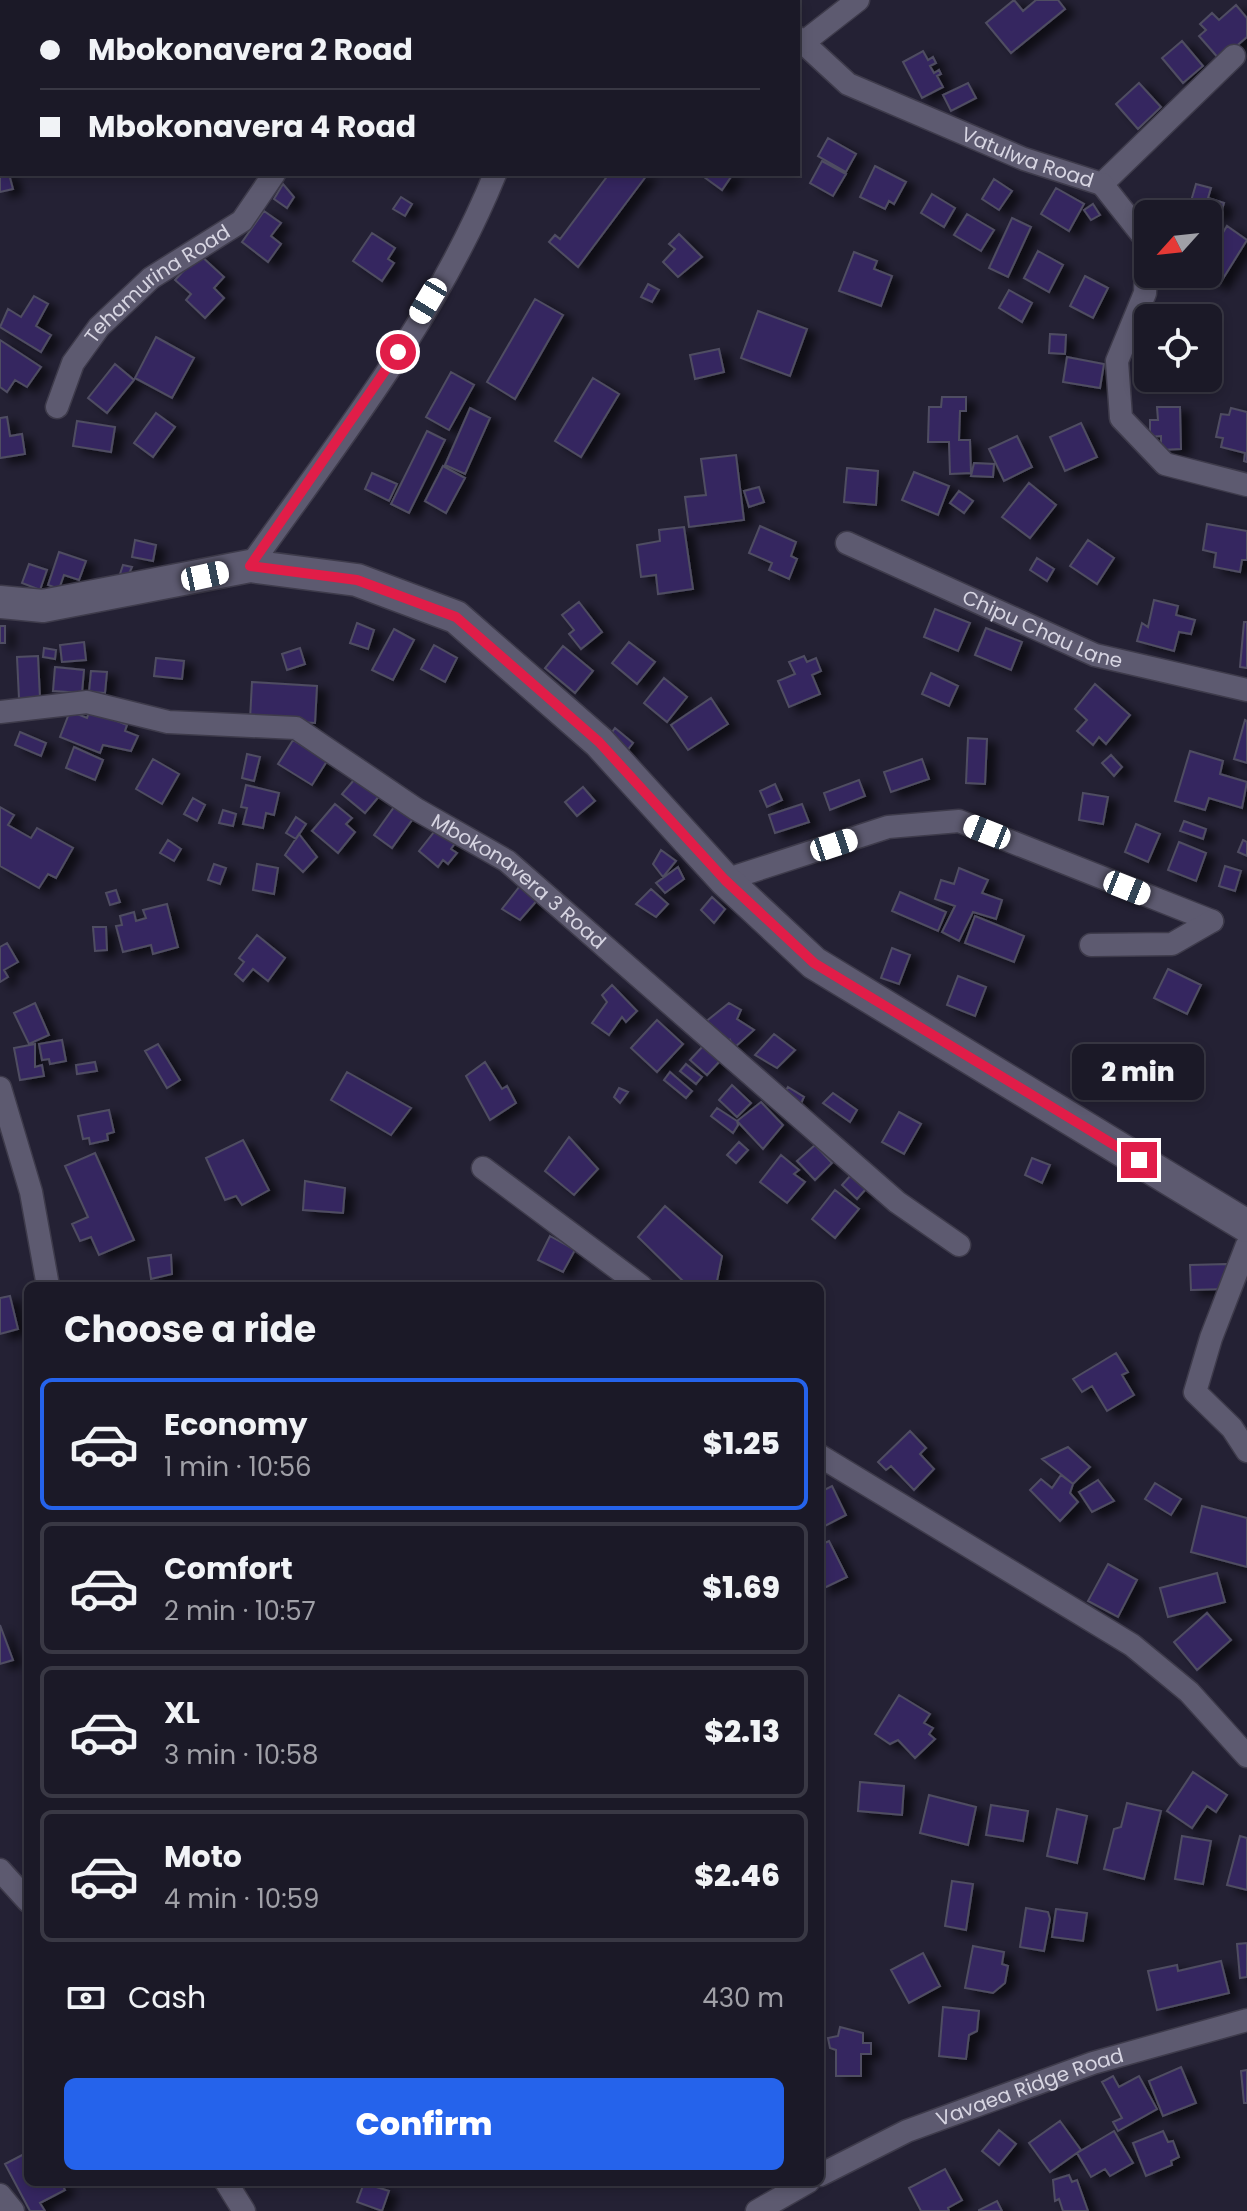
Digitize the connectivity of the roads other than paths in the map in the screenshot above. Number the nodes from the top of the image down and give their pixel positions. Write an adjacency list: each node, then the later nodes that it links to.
1 (858, 0): 2 (street)
2 (801, 40): 6 (street, Vatulwa Road)
3 (1234, 56): 6 (street, Vatulwa Road)
4 (273, 176): 7 (street, Tehamurina Road)
5 (494, 176): 10 (street)
6 (1102, 184): 8 (street)
7 (57, 407)
8 (1247, 485)
9 (847, 543): 12 (street, Chipu Chau Lane)
10 (250, 566): 11 (street); 14 (street)
11 (0, 602)
12 (1247, 690)
13 (0, 712): 19 (street, Mbokonavera 3 Road)
14 (725, 880): 15 (street); 18 (street)
15 (1091, 945)
16 (0, 1088): 21 (street)
17 (483, 1168): 22 (street)
18 (1247, 1226)
19 (959, 1245)
20 (1247, 1245): 23 (street)
21 (47, 1282)
22 (636, 1282)
23 (1247, 1451)
24 (824, 1458): 25 (street)
25 (1247, 1756)
26 (0, 1870): 27 (street)
27 (24, 1897)
28 (1247, 2020): 29 (street, Vavaea Ridge Road)
29 (824, 2173)
30 (228, 2186): 34 (street)
31 (801, 2186): 35 (street)
32 (0, 2195): 33 (street)
33 (13, 2211)
34 (244, 2211)
35 (757, 2211)

